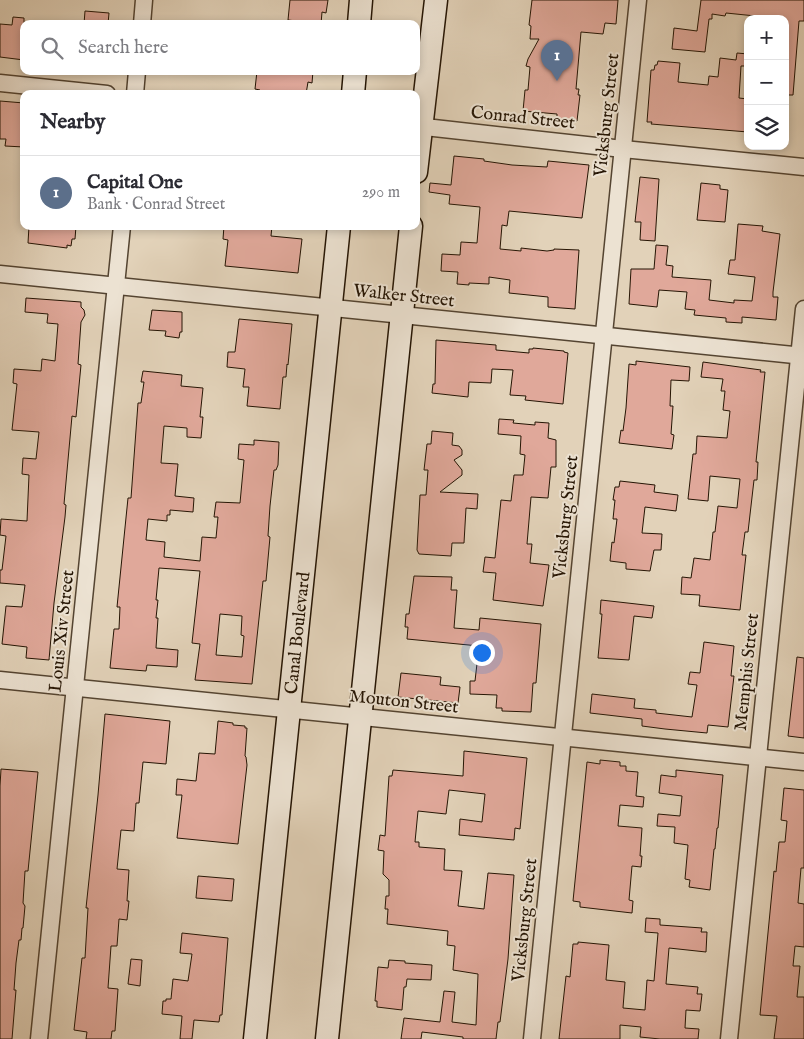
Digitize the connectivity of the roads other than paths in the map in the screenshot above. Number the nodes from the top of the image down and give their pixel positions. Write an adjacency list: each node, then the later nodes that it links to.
1 (144, 0): 5 (street)
2 (361, 0): 6 (main road)
3 (436, 0): 13 (main road)
4 (638, 0): 15 (street, Vicksburg Street)
5 (142, 20)
6 (359, 20)
7 (137, 75): 11 (street)
8 (355, 75): 12 (main road)
9 (0, 83): 10 (street)
10 (68, 90)
11 (135, 90)
12 (353, 90)
13 (420, 119)
14 (420, 126): 15 (street, Conrad Street)
15 (623, 149): 16 (street, Conrad Street); 25 (street, Vicksburg Street)
16 (804, 166)
17 (122, 230): 21 (street, Louis Xiv Street)
18 (339, 230): 22 (main road, Canal Boulevard)
19 (411, 230): 24 (main road)
20 (0, 274): 21 (street, Walker Street)
21 (116, 286): 22 (street, Walker Street); 28 (street, Louis Xiv Street)
22 (331, 308): 24 (street, Walker Street); 29 (main road, Canal Boulevard)
23 (804, 309): 26 (street, Memphis Street)
24 (402, 315): 25 (street, Walker Street); 30 (main road)
25 (604, 335): 26 (street, Walker Street); 31 (street, Vicksburg Street)
26 (802, 355): 32 (street, Memphis Street)
27 (0, 680): 28 (street, Mouton Street)
28 (76, 688): 29 (street, Mouton Street); 34 (street, Louis Xiv Street)
29 (290, 710): 30 (street, Mouton Street); 35 (main road, Canal Boulevard)
30 (361, 717): 31 (street, Mouton Street); 36 (main road)
31 (562, 737): 32 (street, Mouton Street); 37 (street, Vicksburg Street)
32 (758, 757): 33 (street, Mouton Street); 38 (street, Memphis Street)
33 (804, 762)
34 (39, 1039)
35 (255, 1039)
36 (327, 1039)
37 (532, 1039)
38 (729, 1039)

